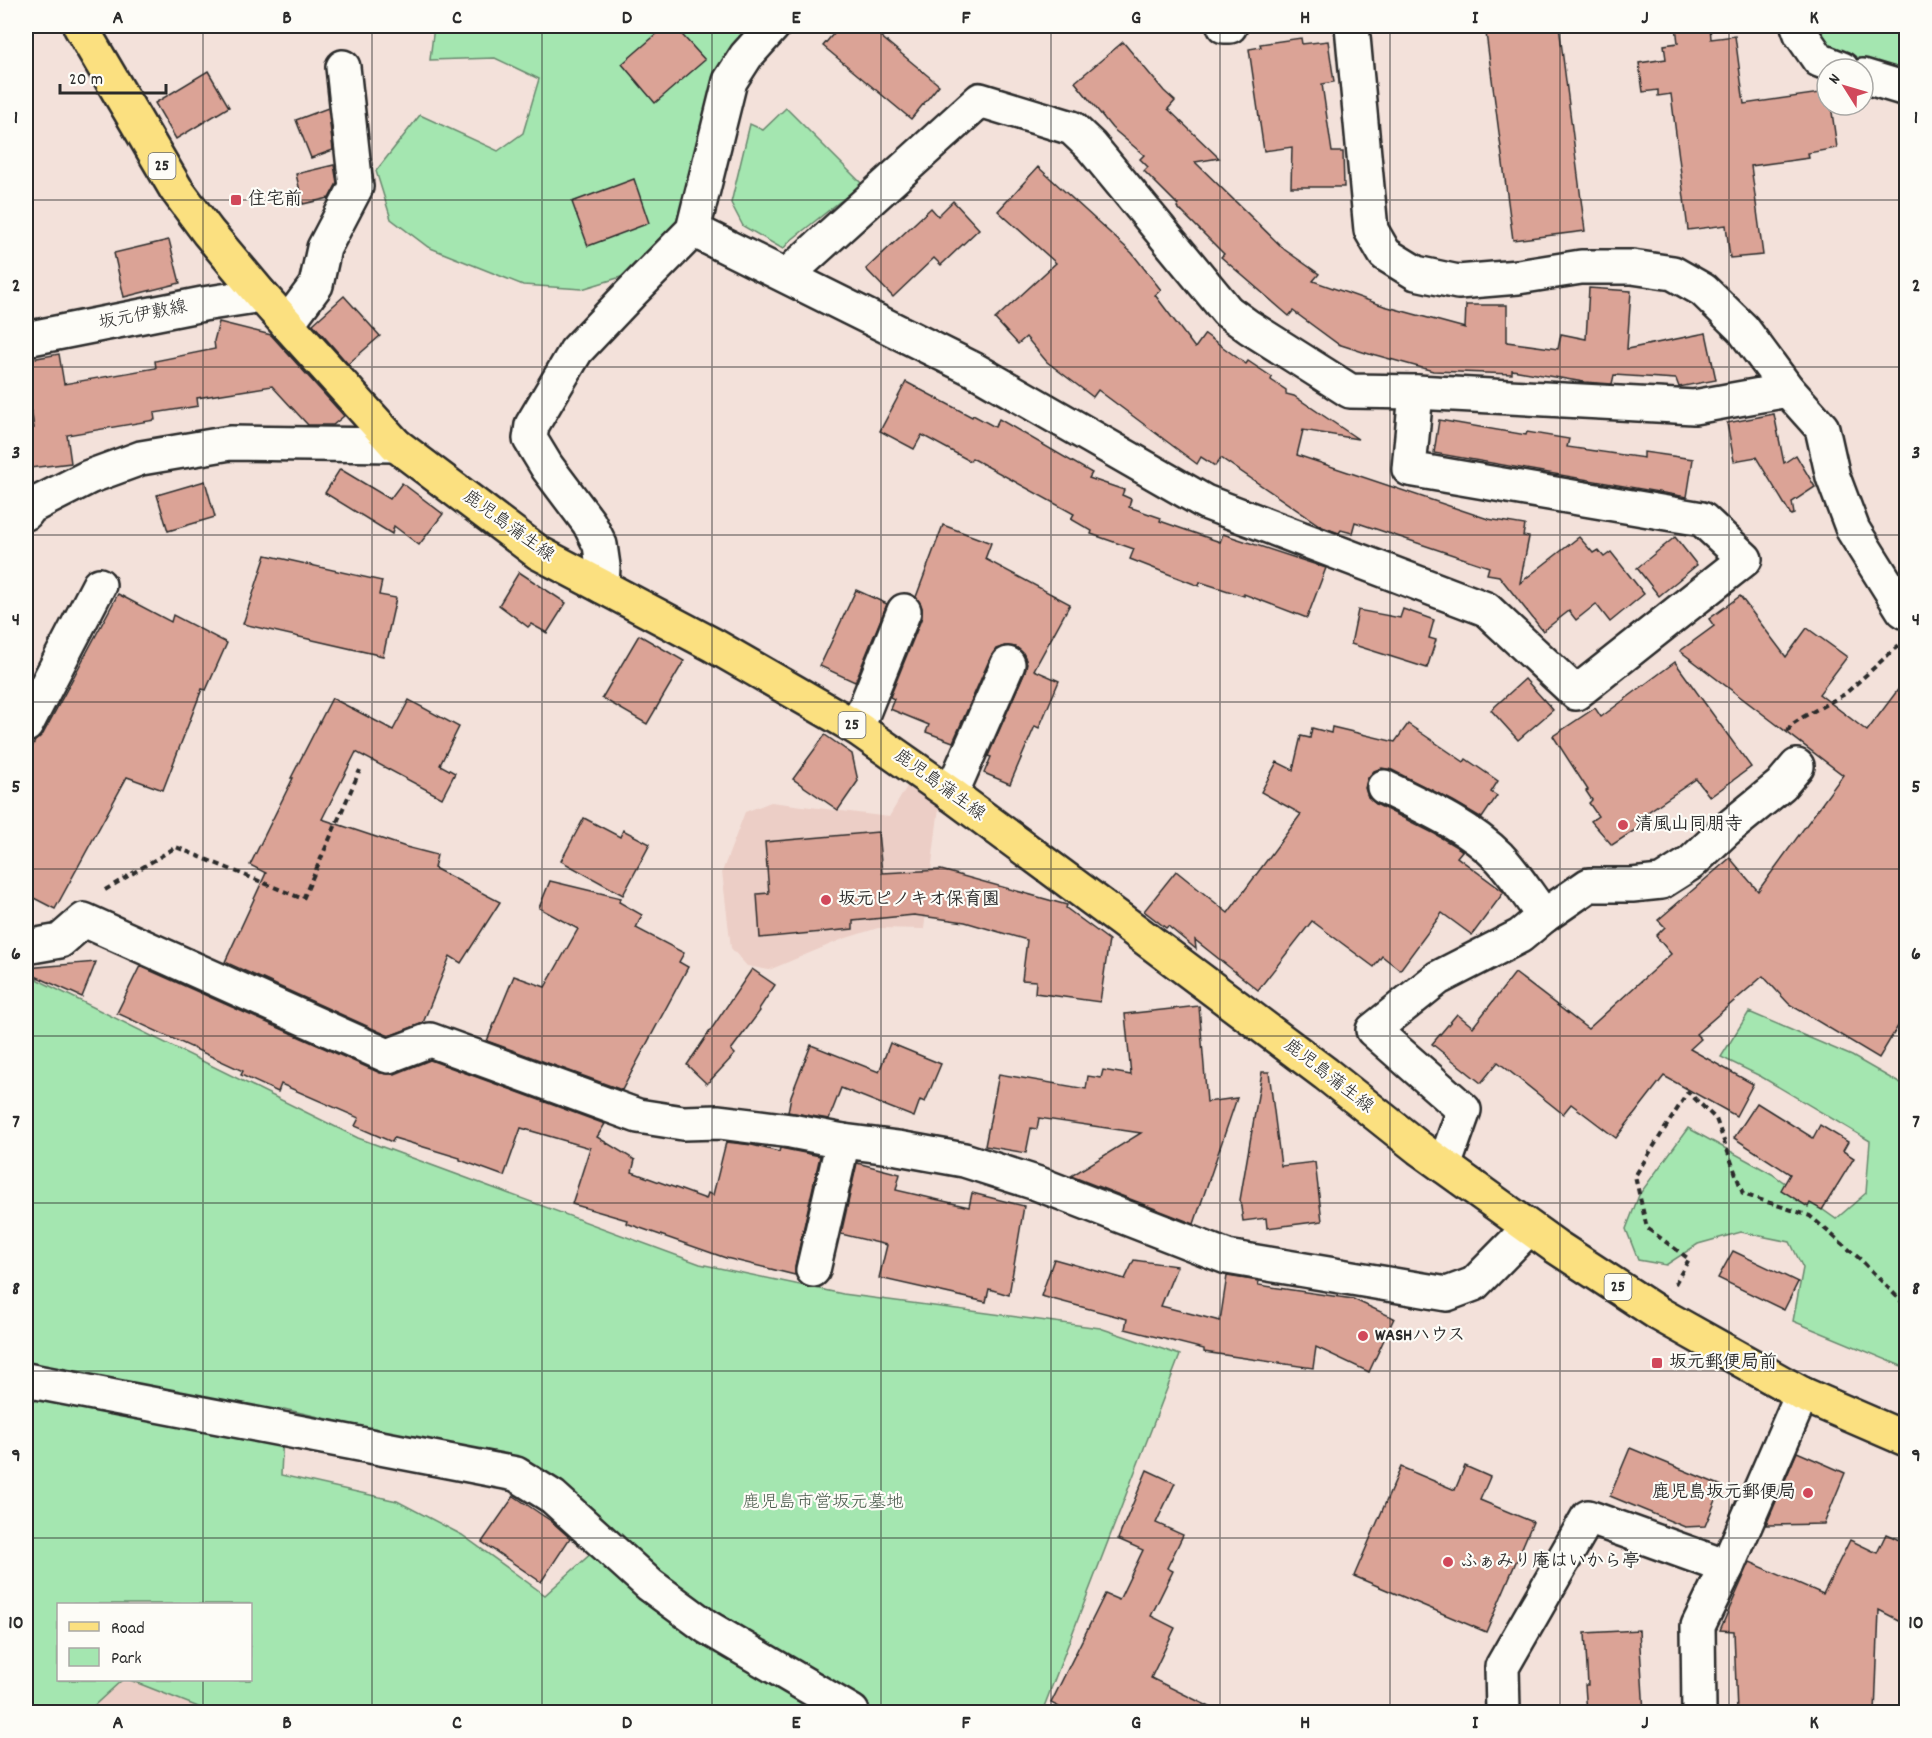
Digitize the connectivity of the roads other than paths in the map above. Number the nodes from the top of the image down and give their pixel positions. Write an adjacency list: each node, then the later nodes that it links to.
1 (80, 26): 13 (main road, 鹿児島蒲生線 / 25)
2 (773, 26): 11 (street)
3 (1224, 26): 4 (street)
4 (1230, 26)
5 (1352, 26): 16 (street)
6 (1798, 26): 7 (street)
7 (1817, 57)
8 (343, 67): 14 (street)
9 (1875, 80): 10 (street)
10 (1906, 89)
11 (693, 230): 12 (street); 21 (street)
12 (788, 275): 17 (street); 17 (street)
13 (261, 295): 14 (main road, 鹿児島蒲生線 / 25); 15 (street, 坂元伊敷線)
14 (287, 324): 18 (main road, 鹿児島蒲生線 / 25)
15 (26, 339)
16 (1788, 390): 17 (street); 23 (street)
17 (1416, 392)
18 (396, 445): 19 (street); 21 (main road, 鹿児島蒲生線 / 25)
19 (27, 508)
20 (99, 585): 25 (street)
21 (602, 586): 26 (main road, 鹿児島蒲生線 / 25)
22 (904, 611): 26 (street)
23 (1906, 612)
24 (1008, 664): 29 (street)
25 (26, 725)
26 (857, 728): 29 (main road, 鹿児島蒲生線 / 25)
27 (1797, 766): 30 (street)
28 (1384, 787): 30 (street)
29 (951, 794): 33 (main road, 鹿児島蒲生線 / 25)
30 (1544, 916): 33 (street)
31 (26, 947): 32 (street)
32 (843, 1141): 34 (street); 35 (street)
33 (1444, 1166): 34 (main road, 鹿児島蒲生線 / 25)
34 (1529, 1228): 37 (main road, 鹿児島蒲生線 / 25)
35 (813, 1270)
36 (26, 1380): 40 (street)
37 (1802, 1394): 38 (main road, 鹿児島蒲生線 / 25); 39 (street)
38 (1906, 1439)
39 (1727, 1567): 41 (street); 42 (street)
40 (852, 1713)
41 (1503, 1713)
42 (1699, 1713)

